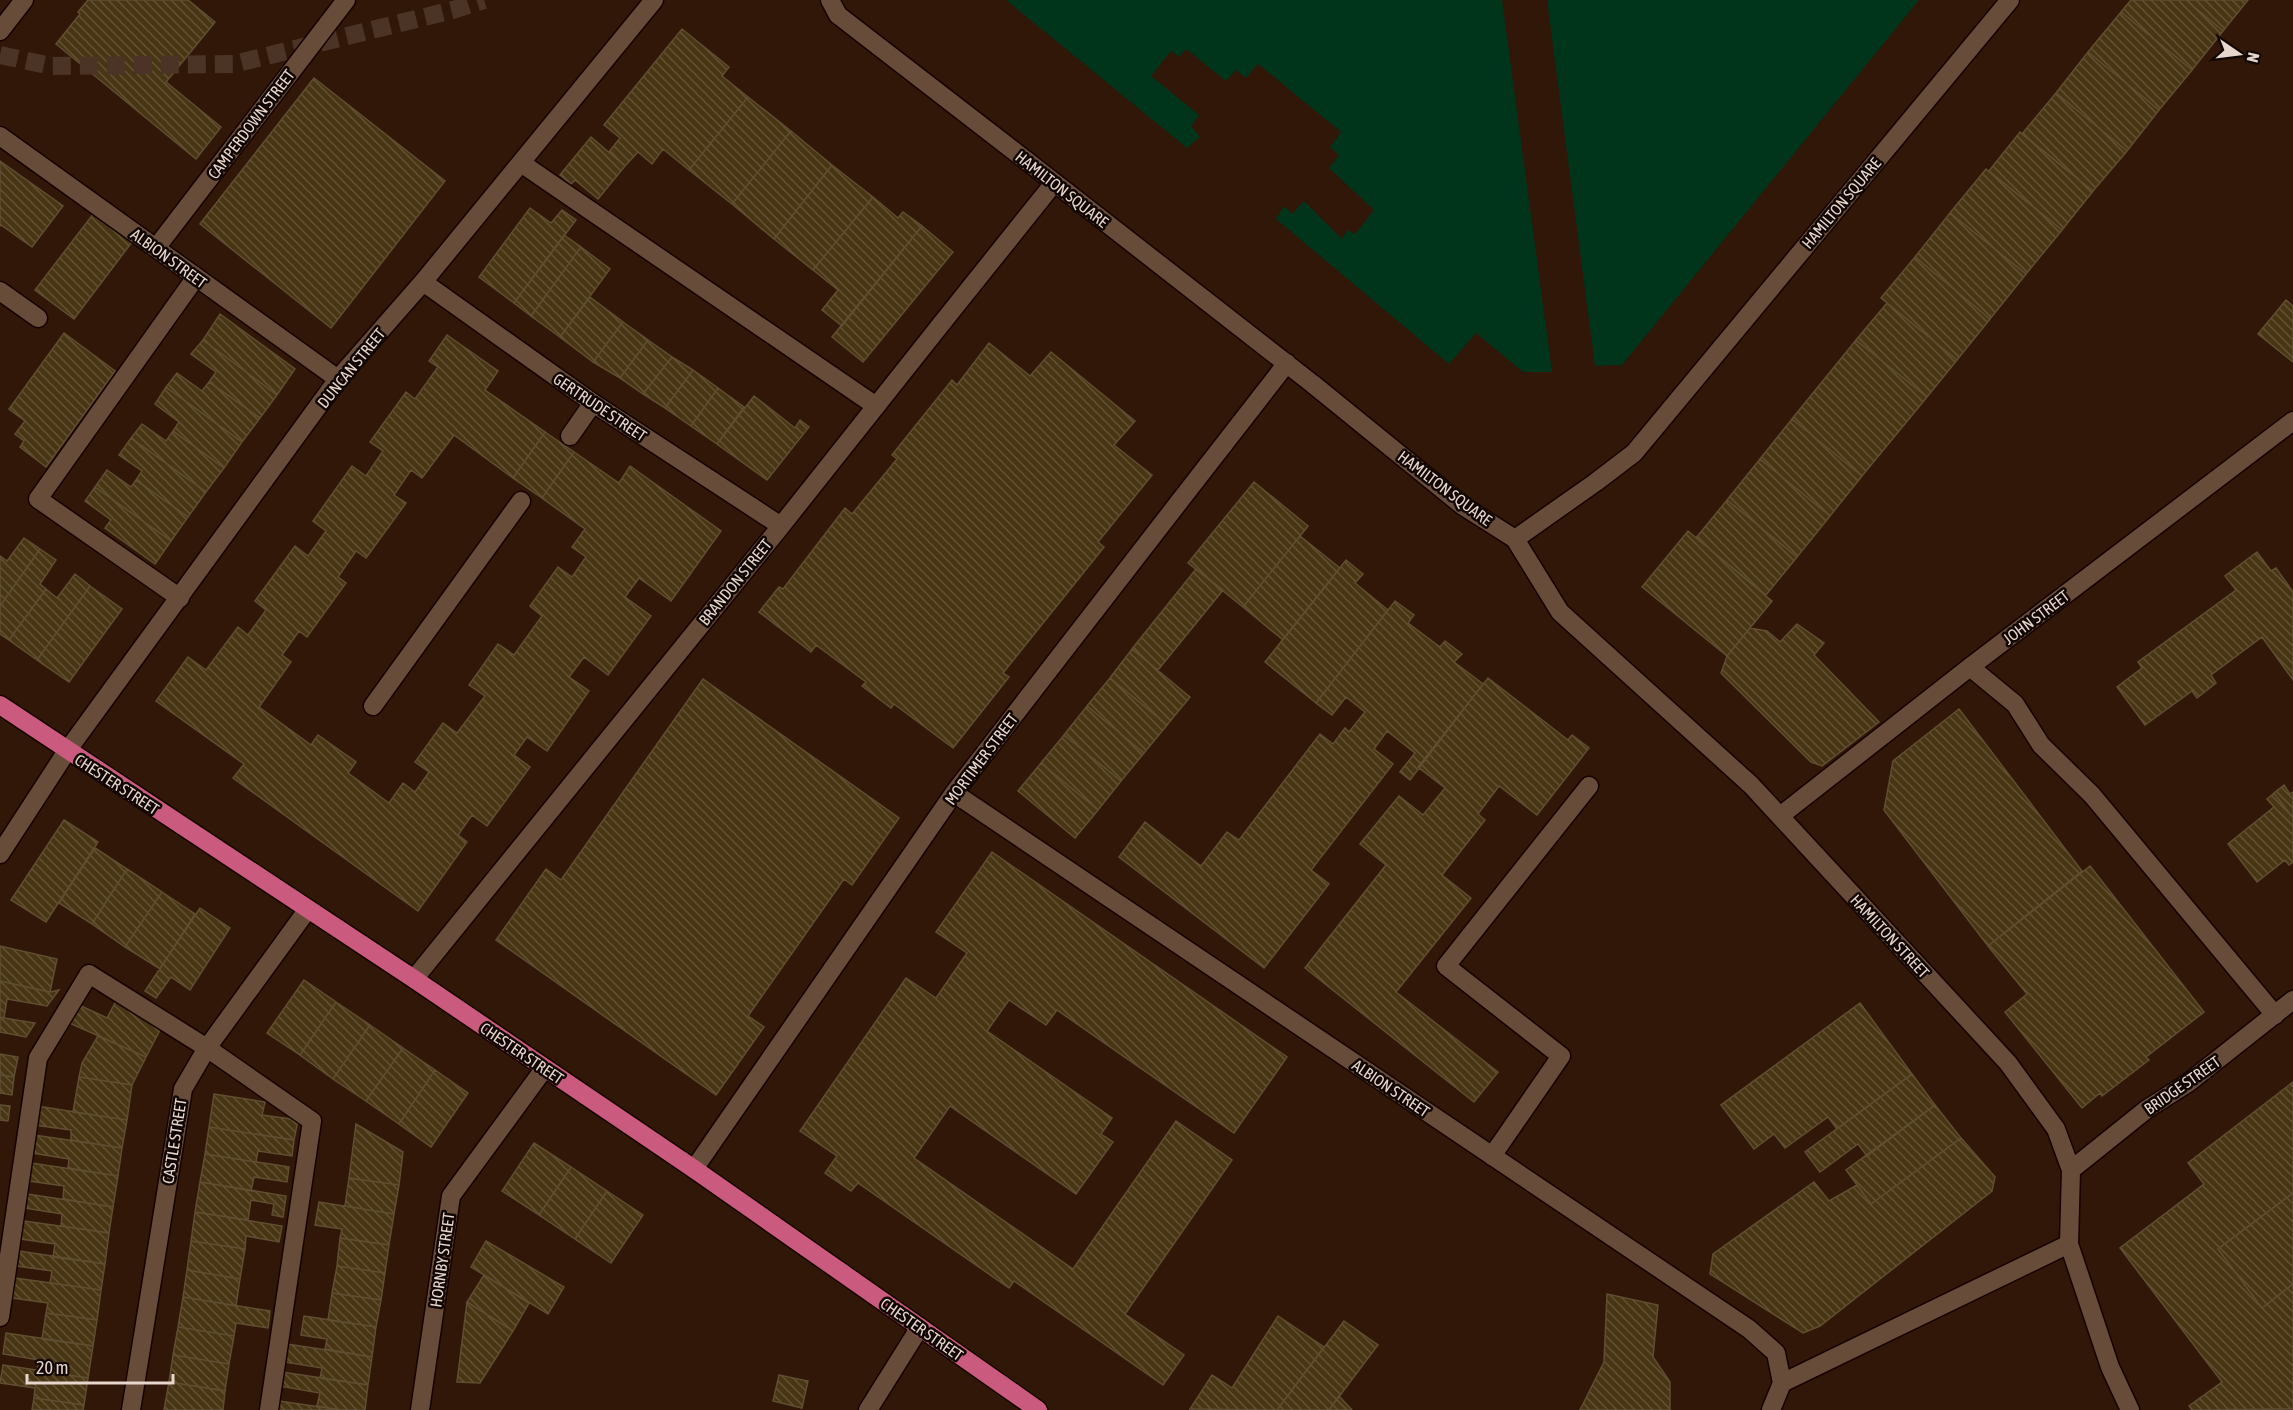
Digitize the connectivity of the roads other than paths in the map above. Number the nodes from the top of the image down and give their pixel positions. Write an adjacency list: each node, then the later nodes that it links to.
1 (24, 0): 6 (street)
2 (346, 0): 10 (street, CAMPERDOWN STREET)
3 (654, 0): 8 (street, DUNCAN STREET)
4 (830, 0): 9 (street, HAMILTON SQUARE)
5 (2010, 0): 23 (street, HAMILTON SQUARE)
6 (0, 31)
7 (0, 136): 10 (street, ALBION STREET)
8 (520, 163): 12 (street, DUNCAN STREET); 18 (street)
9 (1053, 183): 15 (street, HAMILTON SQUARE); 18 (street, BRANDON STREET)
10 (156, 248): 11 (street, ALBION STREET)
11 (195, 277): 16 (street, ALBION STREET); 24 (street)
12 (423, 282): 16 (street, DUNCAN STREET); 17 (street, GERTRUDE STREET)
13 (0, 291): 14 (street)
14 (38, 318)
15 (1287, 363): 23 (street, HAMILTON SQUARE); 30 (street, MORTIMER STREET)
16 (338, 379): 24 (street, DUNCAN STREET)
17 (593, 403): 20 (street); 22 (street, GERTRUDE STREET)
18 (876, 406): 22 (street, BRANDON STREET)
19 (2293, 421): 25 (street, JOHN STREET)
20 (570, 436)
21 (520, 501): 27 (street)
22 (781, 526): 34 (street, BRANDON STREET)
23 (1515, 539): 31 (street, HAMILTON STREET)
24 (180, 598): 28 (street, DUNCAN STREET)
25 (1970, 667): 31 (street, JOHN STREET); 36 (street)
26 (0, 705): 28 (highway, CHESTER STREET)
27 (373, 706)
28 (67, 751): 32 (street, DUNCAN STREET); 33 (highway, CHESTER STREET)
29 (1589, 786): 39 (street)
30 (954, 793): 39 (street, ALBION STREET); 40 (street, MORTIMER STREET)
31 (1780, 816): 41 (street, HAMILTON STREET)
32 (0, 854)
33 (308, 909): 34 (highway, CHESTER STREET); 37 (street, CASTLE STREET)
34 (414, 979): 38 (highway, CHESTER STREET)
35 (2293, 1000): 36 (street, BRIDGE STREET)
36 (2275, 1015): 41 (street, BRIDGE STREET)
37 (207, 1048): 43 (street); 46 (street, CASTLE STREET); 47 (street)
38 (544, 1069): 40 (highway, CHESTER STREET); 48 (street, HORNBY STREET)
39 (1492, 1156): 45 (street, ALBION STREET)
40 (694, 1169): 44 (highway, CHESTER STREET)
41 (2071, 1170): 42 (street, HAMILTON STREET)
42 (2069, 1244): 45 (street); 52 (street, HAMILTON STREET)
43 (0, 1317)
44 (920, 1328): 49 (street); 50 (highway, CHESTER STREET)
45 (1782, 1383): 51 (street)
46 (131, 1410)
47 (269, 1410)
48 (420, 1410)
49 (868, 1410)
50 (1038, 1410)
51 (1771, 1410)
52 (2130, 1410)

